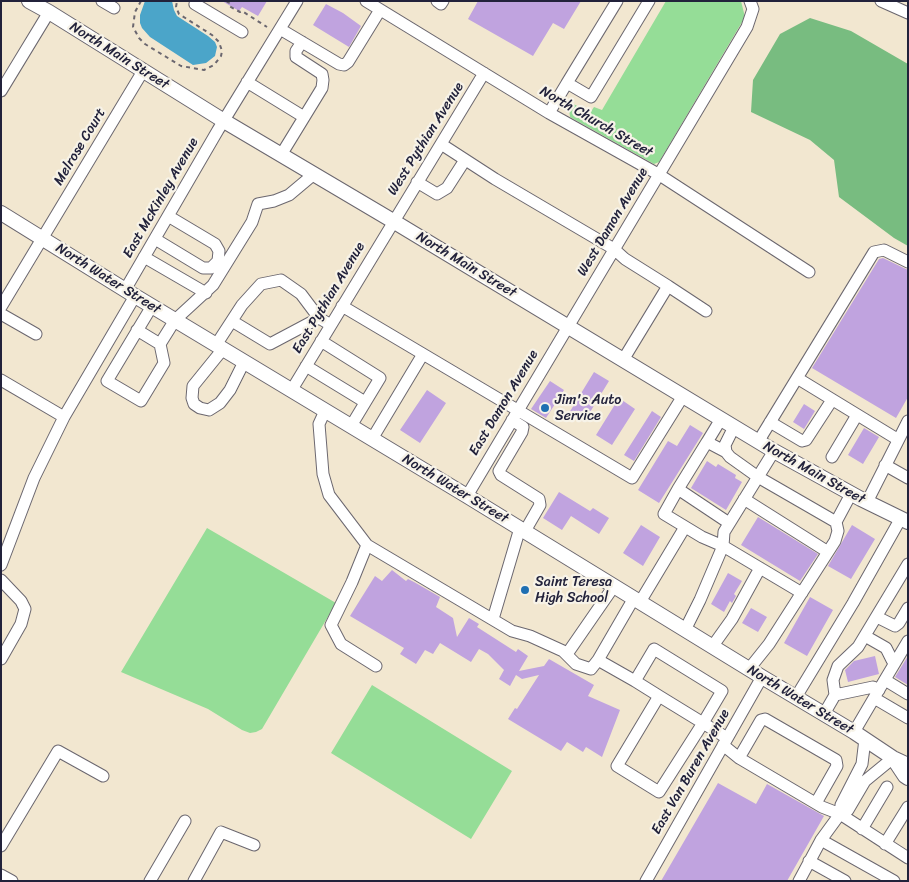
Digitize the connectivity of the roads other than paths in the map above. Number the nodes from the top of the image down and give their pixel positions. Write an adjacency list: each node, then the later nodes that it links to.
1 (29, 1): 14 (main road, North Main Street)
2 (102, 1): 12 (street)
3 (196, 1): 17 (street)
4 (297, 1): 16 (street, East McKinley Avenue)
5 (366, 1): 13 (street, North Church Street)
6 (437, 1): 7 (street)
7 (443, 1)
8 (617, 1): 22 (street)
9 (648, 1): 22 (street)
10 (750, 1): 31 (street, West Damon Avenue)
11 (881, 1): 15 (street)
12 (114, 8)
13 (380, 10): 18 (street); 20 (street, North Church Street)
14 (49, 12): 19 (main road, North Main Street); 23 (street)
15 (908, 14)
16 (280, 29): 18 (street); 21 (street, East McKinley Avenue)
17 (242, 32)
18 (302, 42): 25 (street)
19 (143, 71): 26 (main road, North Main Street); 36 (street, Melrose Court)
20 (484, 73): 24 (street, North Church Street); 27 (street, West Pythian Avenue)
21 (248, 82): 25 (street); 26 (street, East McKinley Avenue)
22 (567, 83): 24 (street)
23 (1, 91)
24 (549, 113): 31 (street, North Church Street)
25 (304, 117): 28 (street)
26 (224, 121): 28 (main road, North Main Street); 34 (street, East McKinley Avenue)
27 (440, 144): 29 (street); 32 (street, West Pythian Avenue)
28 (281, 155): 30 (main road, North Main Street)
29 (464, 160): 32 (street); 38 (street)
30 (314, 174): 35 (main road, North Main Street); 41 (street)
31 (658, 174): 38 (street, West Damon Avenue); 42 (street, North Church Street)
32 (417, 182): 35 (street, West Pythian Avenue)
33 (1, 212): 36 (main road, North Water Street)
34 (168, 216): 37 (street, East McKinley Avenue); 41 (street)
35 (393, 221): 47 (street, East Pythian Avenue); 55 (main road, North Main Street)
36 (42, 238): 44 (main road, North Water Street); 48 (street, Melrose Court)
37 (155, 239): 39 (street, East McKinley Avenue); 41 (street)
38 (614, 249): 43 (street); 55 (street, West Damon Avenue)
39 (144, 257): 44 (street, East McKinley Avenue); 45 (street)
40 (908, 262): 65 (street)
41 (222, 263): 45 (street)
42 (809, 272)
43 (668, 286): 49 (street); 62 (street)
44 (130, 293): 46 (main road, North Water Street); 74 (street, East McKinley Avenue)
45 (206, 293): 52 (street)
46 (152, 306): 52 (main road, North Water Street); 56 (street)
47 (342, 306): 54 (street, East Pythian Avenue); 61 (street)
48 (1, 307)
49 (706, 311)
50 (1, 314): 57 (street)
51 (318, 318): 53 (street); 53 (street); 54 (street)
52 (175, 320): 59 (street); 60 (main road, North Water Street)
53 (232, 321): 60 (street)
54 (331, 324): 58 (street, East Pythian Avenue)
55 (567, 326): 62 (main road, North Main Street); 72 (street, East Damon Avenue)
56 (137, 330): 59 (street); 59 (street)
57 (36, 334)
58 (321, 341): 64 (street, East Pythian Avenue); 70 (street)
59 (160, 344)
60 (220, 347): 63 (main road, North Water Street); 63 (street)
61 (423, 354): 72 (street); 80 (street)
62 (622, 360): 68 (main road, North Main Street)
63 (244, 362): 67 (main road, North Water Street)
64 (306, 366): 67 (street, East Pythian Avenue); 70 (street)
65 (796, 378): 69 (street); 77 (street)
66 (1, 380): 74 (street)
67 (291, 391): 71 (main road, North Water Street)
68 (683, 396): 72 (street); 75 (main road, North Main Street)
69 (832, 400): 73 (street); 77 (street)
70 (365, 402): 78 (street)
71 (325, 411): 78 (main road, North Water Street); 100 (street)
72 (515, 415): 92 (street, East Damon Avenue); 99 (street)
73 (857, 415): 81 (street); 86 (street)
74 (64, 417): 104 (street, East McKinley Avenue)
75 (721, 419): 79 (main road, North Main Street); 82 (street)
76 (908, 421): 81 (street)
77 (770, 422): 83 (street)
78 (351, 426): 80 (main road, North Water Street)
79 (734, 427): 83 (main road, North Main Street); 85 (street)
80 (372, 439): 92 (main road, North Water Street)
81 (897, 439): 87 (street)
82 (707, 442): 85 (street); 90 (street)
83 (758, 442): 84 (main road, North Main Street)
84 (774, 451): 88 (street); 91 (main road, North Main Street)
85 (726, 452): 88 (street)
86 (832, 457)
87 (884, 464): 89 (street); 94 (street)
88 (758, 477): 93 (street); 96 (street)
89 (908, 478)
90 (678, 490): 97 (street); 98 (street)
91 (851, 494): 94 (main road, North Main Street); 96 (street)
92 (468, 496): 99 (main road, North Water Street)
93 (744, 499): 97 (street); 102 (street)
94 (866, 502): 95 (main road, North Main Street)
95 (904, 520): 129 (street)
96 (836, 522): 102 (street)
97 (729, 523): 101 (street)
98 (685, 527): 101 (street); 109 (street)
99 (523, 530): 107 (main road, North Water Street); 112 (street)
100 (366, 545): 112 (street); 121 (street)
101 (723, 546): 105 (street); 113 (street)
102 (828, 552): 108 (street)
103 (908, 564): 111 (street)
104 (1, 565)
105 (760, 568): 108 (street); 116 (street)
106 (1, 580): 118 (street)
107 (614, 586): 109 (main road, North Water Street); 117 (street)
108 (802, 593): 122 (street)
109 (637, 600): 113 (main road, North Water Street); 119 (street)
110 (908, 608): 111 (street)
111 (877, 616): 114 (street)
112 (493, 619): 117 (street)
113 (685, 630): 116 (main road, North Water Street)
114 (865, 636): 120 (street); 127 (street)
115 (908, 641): 120 (street)
116 (712, 647): 122 (main road, North Water Street)
117 (567, 654): 119 (street)
118 (1, 659)
119 (598, 660): 124 (street)
120 (895, 662): 125 (street)
121 (376, 666)
122 (749, 669): 123 (main road, North Water Street)
123 (762, 677): 129 (main road, North Water Street); 134 (street, East Van Buren Avenue)
124 (635, 681): 128 (street); 132 (street)
125 (880, 689): 126 (street); 127 (street); 131 (street); 133 (street)
126 (908, 694)
127 (835, 695): 130 (street)
128 (659, 696): 132 (street); 132 (street)
129 (796, 697): 130 (main road, North Water Street)
130 (824, 714): 133 (main road, North Water Street)
131 (908, 718)
132 (703, 723): 134 (street)
133 (860, 736): 136 (main road, North Water Street); 143 (street)
134 (725, 741): 135 (street); 156 (street, East Van Buren Avenue)
135 (739, 758): 141 (street); 141 (street)
136 (893, 758): 137 (main road, North Water Street); 139 (main road); 143 (street)
137 (908, 765)
138 (103, 776): 149 (street)
139 (908, 778)
140 (887, 787): 145 (street)
141 (816, 803): 143 (street)
142 (908, 807): 147 (street)
143 (840, 814): 145 (street); 146 (street)
144 (185, 821): 154 (street)
145 (862, 829): 147 (street)
146 (821, 840): 151 (street); 159 (street)
147 (885, 844): 150 (street)
148 (254, 845): 155 (street)
149 (1, 846)
150 (908, 858)
151 (809, 861): 157 (street); 158 (street)
152 (1, 874): 153 (street)
153 (12, 881)
154 (150, 881)
155 (194, 881)
156 (646, 881)
157 (799, 881)
158 (844, 881)
159 (894, 881)

